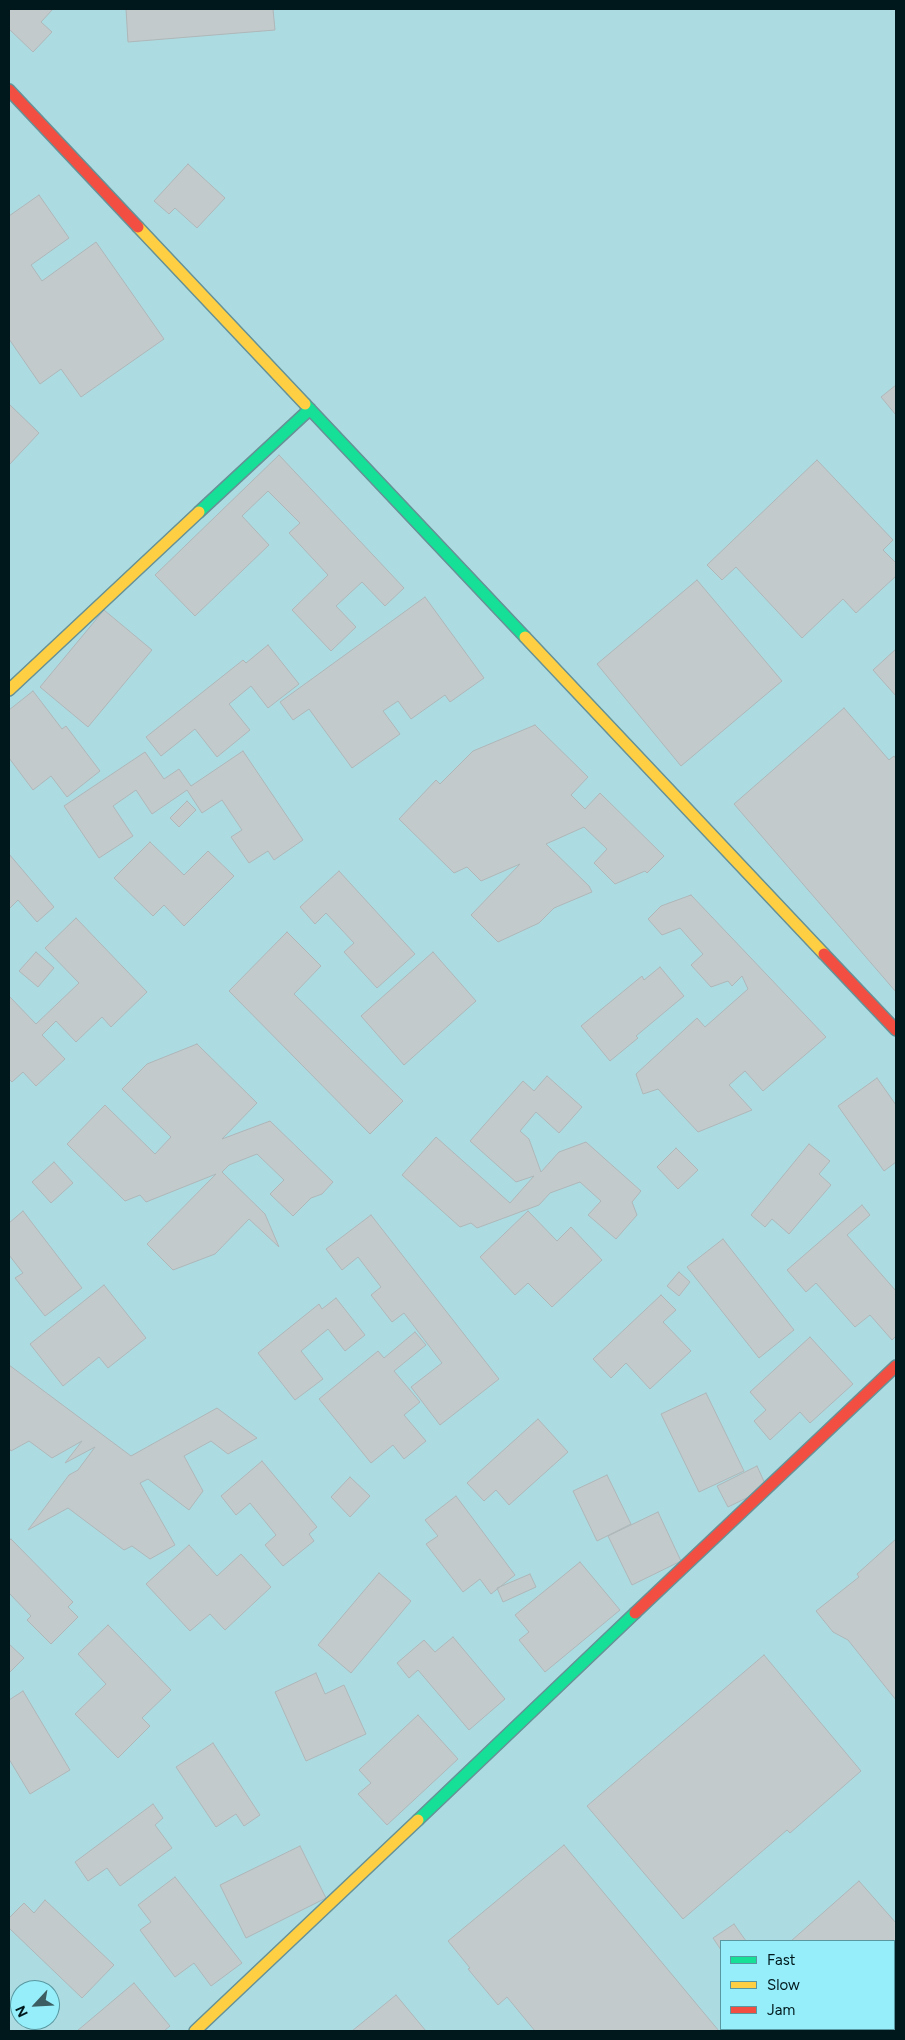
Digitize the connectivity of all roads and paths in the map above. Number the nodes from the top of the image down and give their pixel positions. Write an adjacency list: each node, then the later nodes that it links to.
1 (9, 90): 2 (street)
2 (310, 409): 3 (street); 4 (street)
3 (9, 690)
4 (896, 1030)
5 (896, 1366): 6 (street)
6 (195, 2031)

